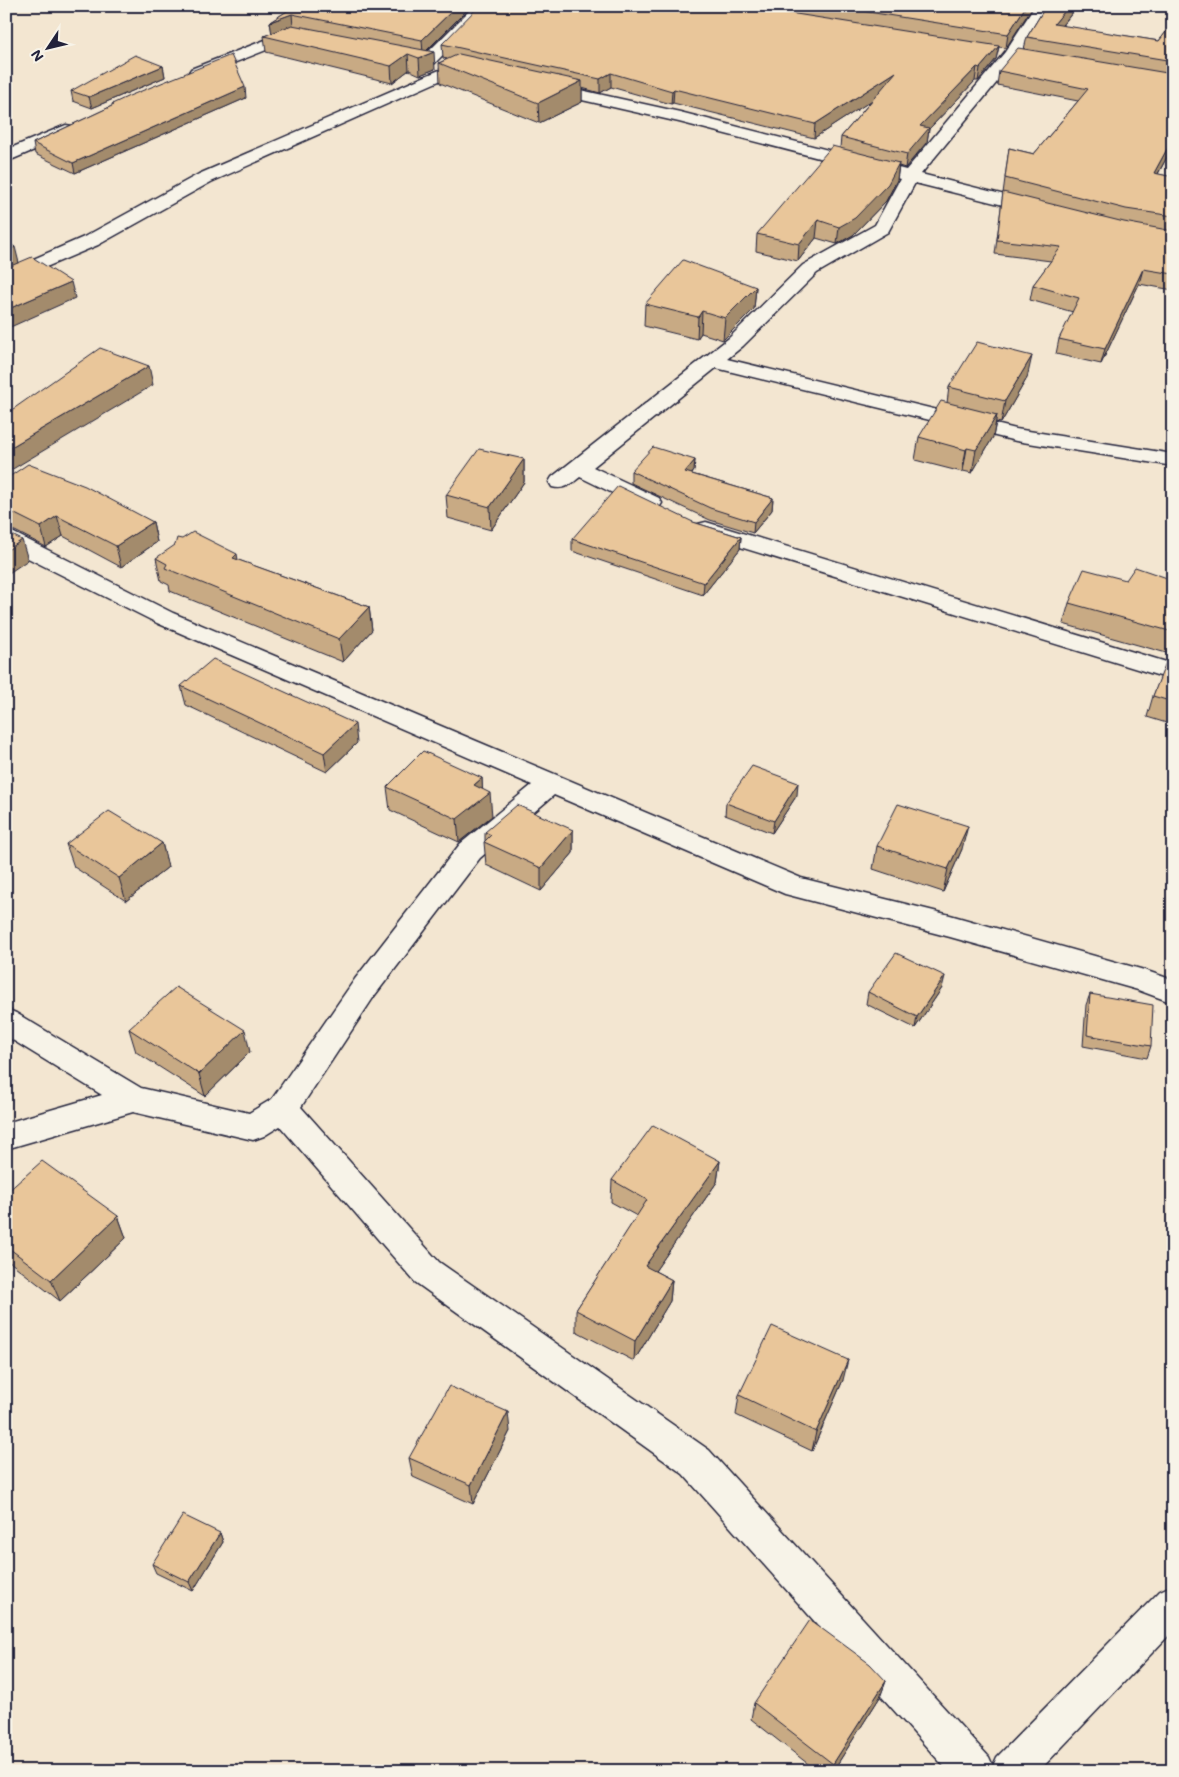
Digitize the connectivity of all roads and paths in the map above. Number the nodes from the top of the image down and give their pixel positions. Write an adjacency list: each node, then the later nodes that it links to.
1 (482, 6): 8 (street)
2 (1044, 6): 5 (street)
3 (313, 38): 11 (street)
4 (992, 52): 5 (street)
5 (1011, 55): 7 (street); 15 (street)
6 (409, 57): 8 (street)
7 (1030, 58)
8 (428, 61): 9 (street)
9 (458, 67): 10 (street); 17 (street)
10 (477, 71)
11 (185, 76)
12 (525, 82): 15 (street)
13 (82, 122): 14 (street)
14 (6, 157)
15 (910, 176): 16 (street); 18 (street)
16 (1054, 212)
17 (6, 278)
18 (712, 361): 19 (street); 21 (street)
19 (1173, 460)
20 (6, 538): 22 (street)
21 (1173, 672)
22 (551, 783): 23 (street); 26 (street)
23 (1173, 992)
24 (6, 1021): 25 (street)
25 (133, 1099): 26 (street); 27 (street)
26 (283, 1108): 29 (street)
27 (6, 1136)
28 (1173, 1604): 30 (street)
29 (975, 1771)
30 (1011, 1771)

